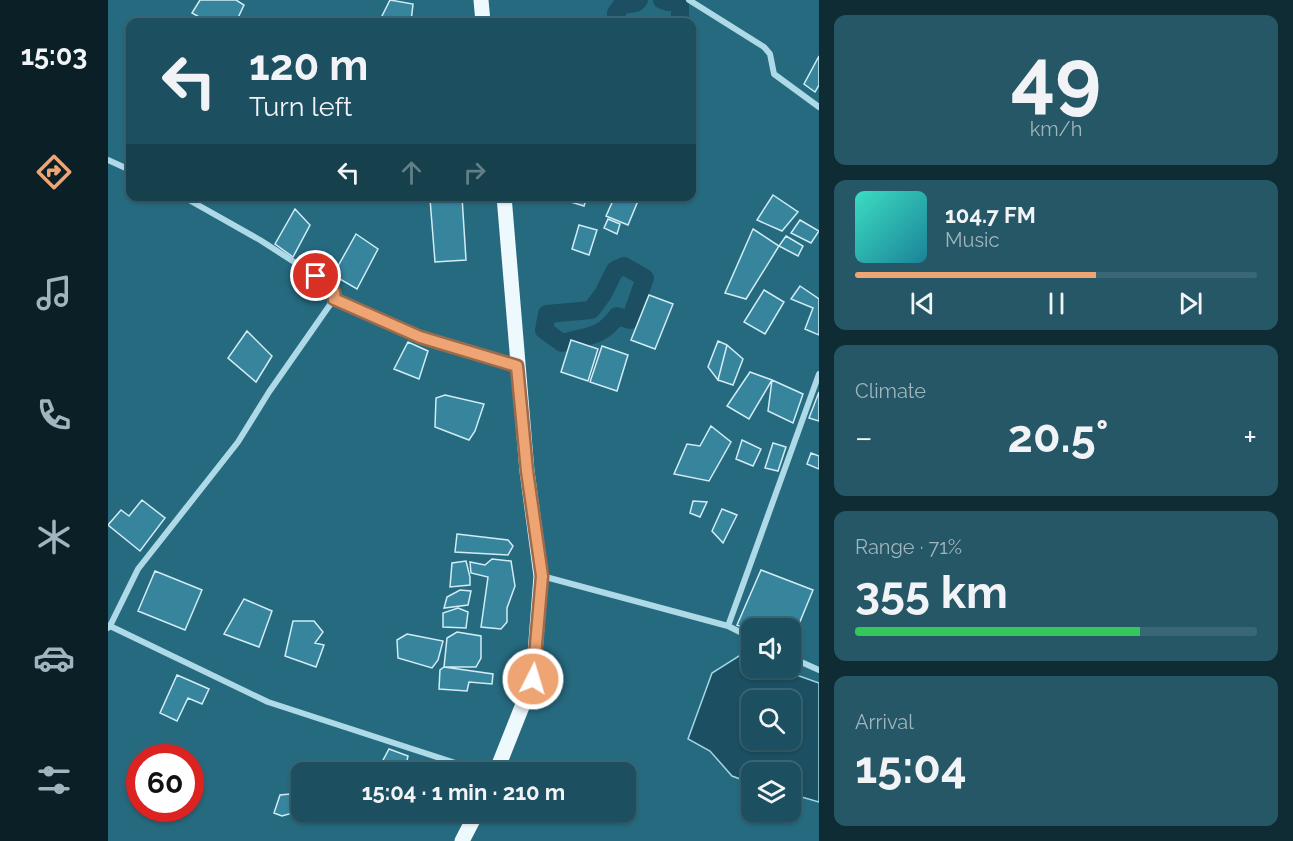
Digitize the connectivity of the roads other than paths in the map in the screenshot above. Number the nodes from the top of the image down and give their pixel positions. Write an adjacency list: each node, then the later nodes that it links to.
1 (481, 0): 3 (main road)
2 (689, 0): 4 (street)
3 (483, 18)
4 (819, 107)
5 (108, 160): 6 (street)
6 (126, 168)
7 (191, 201): 9 (street)
8 (504, 201): 10 (main road)
9 (334, 299): 10 (street); 14 (street)
10 (517, 366): 12 (main road)
11 (819, 374): 13 (street)
12 (542, 576): 13 (street); 19 (main road)
13 (728, 626): 15 (street)
14 (109, 627): 18 (street)
15 (741, 632)
16 (801, 662): 17 (street)
17 (819, 669)
18 (452, 762)
19 (499, 762)
20 (472, 822): 21 (main road)
21 (462, 841)

